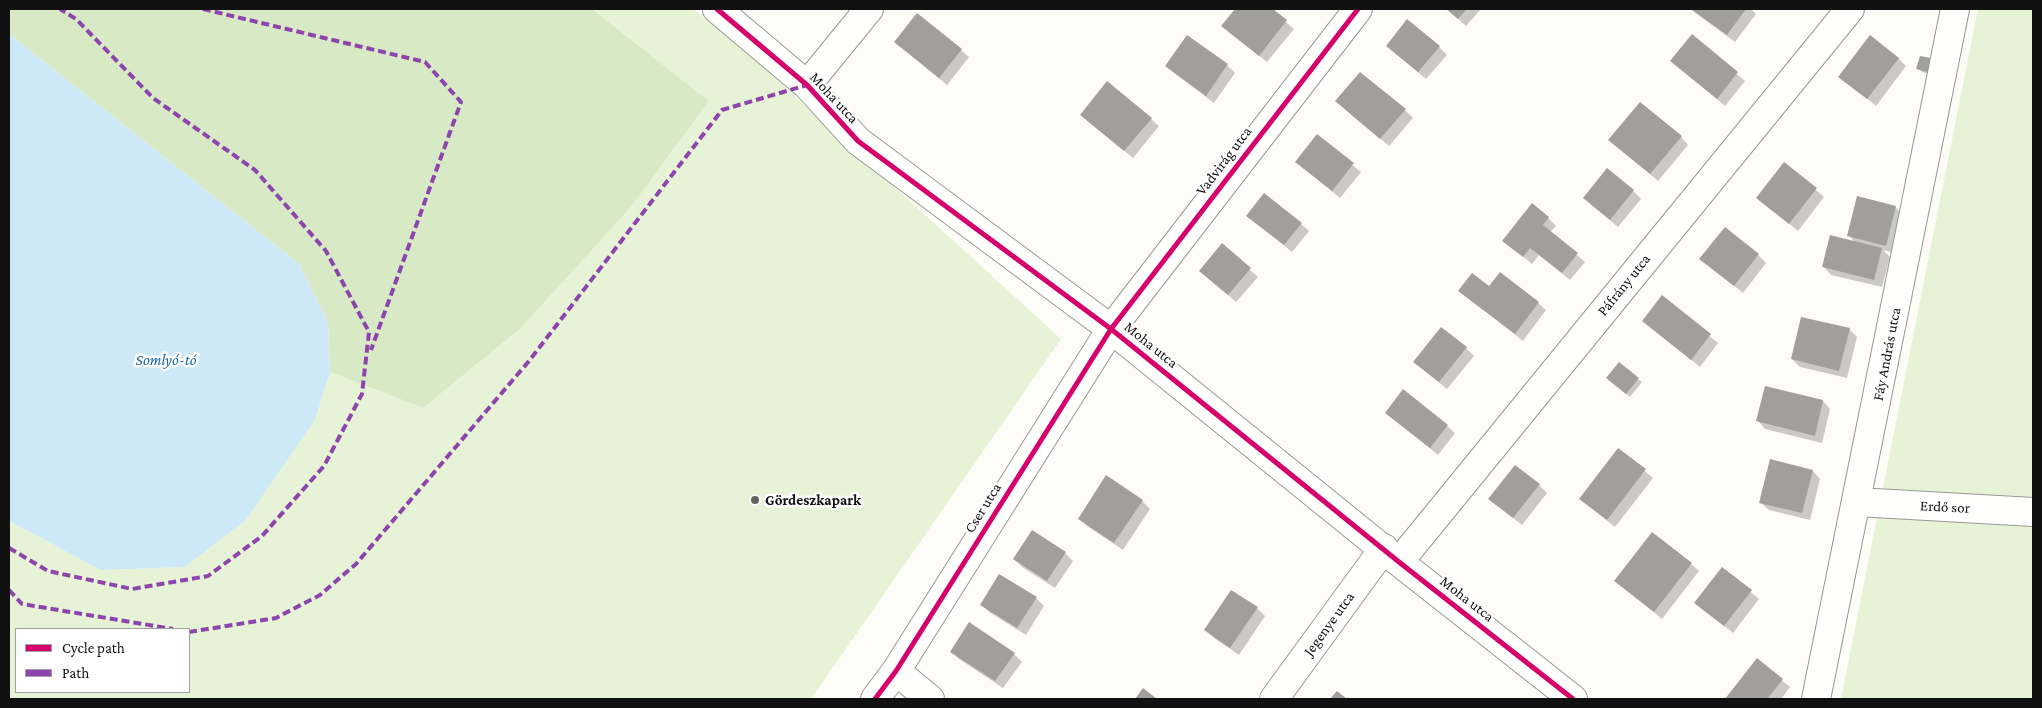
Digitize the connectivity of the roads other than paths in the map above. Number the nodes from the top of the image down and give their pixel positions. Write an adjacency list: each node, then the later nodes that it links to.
1 (717, 9): 6 (street, Moha utca)
2 (869, 9): 6 (street)
3 (1358, 9): 7 (street, Vadvirág utca)
4 (1850, 9): 10 (street, Páfrány utca)
5 (1955, 9): 8 (street, Fáy András utca)
6 (807, 85): 7 (street, Moha utca)
7 (1111, 329): 10 (street, Moha utca); 11 (street, Cser utca)
8 (1857, 502): 9 (street, Erdő sor); 16 (street, Fáy András utca)
9 (2033, 512)
10 (1391, 555): 14 (street, Jegenye utca); 15 (street, Moha utca)
11 (896, 671): 12 (street, Cser utca); 13 (street)
12 (875, 699)
13 (930, 699)
14 (1274, 699)
15 (1573, 699)
16 (1816, 699)

